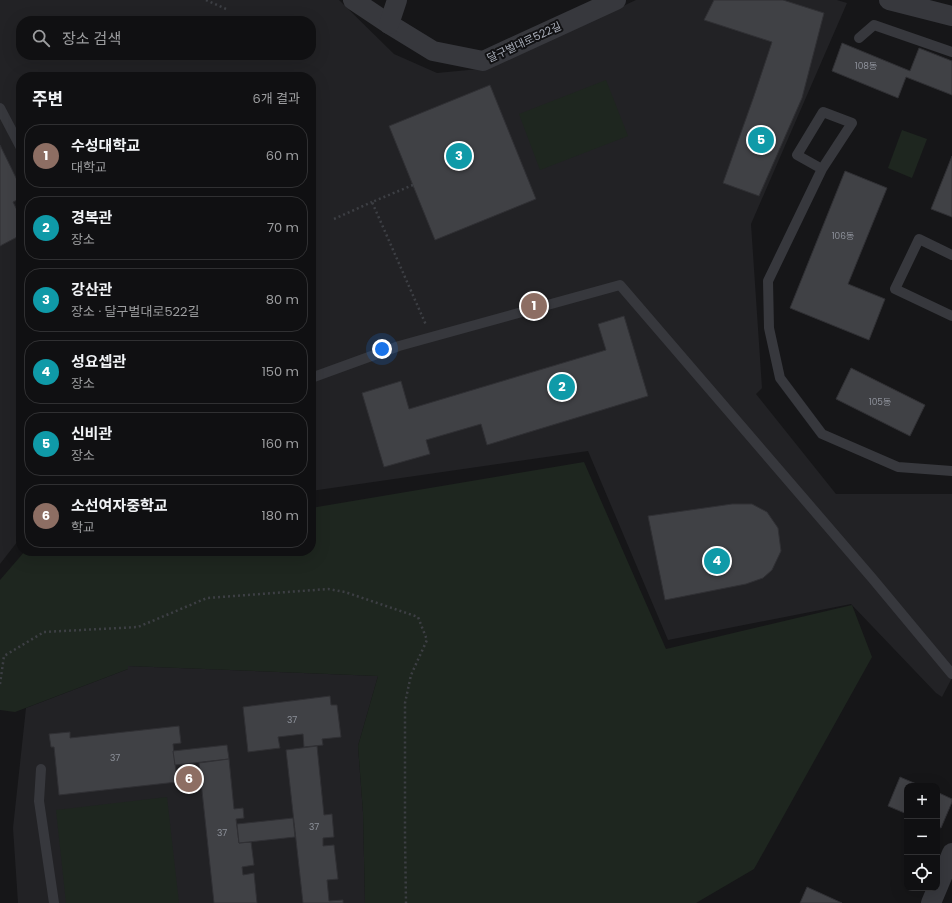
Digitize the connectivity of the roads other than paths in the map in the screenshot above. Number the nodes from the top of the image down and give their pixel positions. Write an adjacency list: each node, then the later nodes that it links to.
1 (353, 0): 6 (street, 달구벌대로522길)
2 (397, 0): 6 (street)
3 (616, 0): 6 (street, 달구벌대로522길)
4 (889, 0): 5 (street)
5 (952, 16)
6 (389, 24)
7 (859, 38): 8 (lane)
8 (952, 52)
9 (0, 108): 10 (lane)
10 (16, 138)
11 (822, 169): 11 (lane); 15 (lane)
12 (952, 255): 13 (lane)
13 (952, 316)
14 (316, 376): 16 (lane)
15 (952, 471)
16 (952, 674)
17 (41, 769): 19 (lane)
18 (952, 854): 20 (street)
19 (54, 903)
20 (931, 903)

